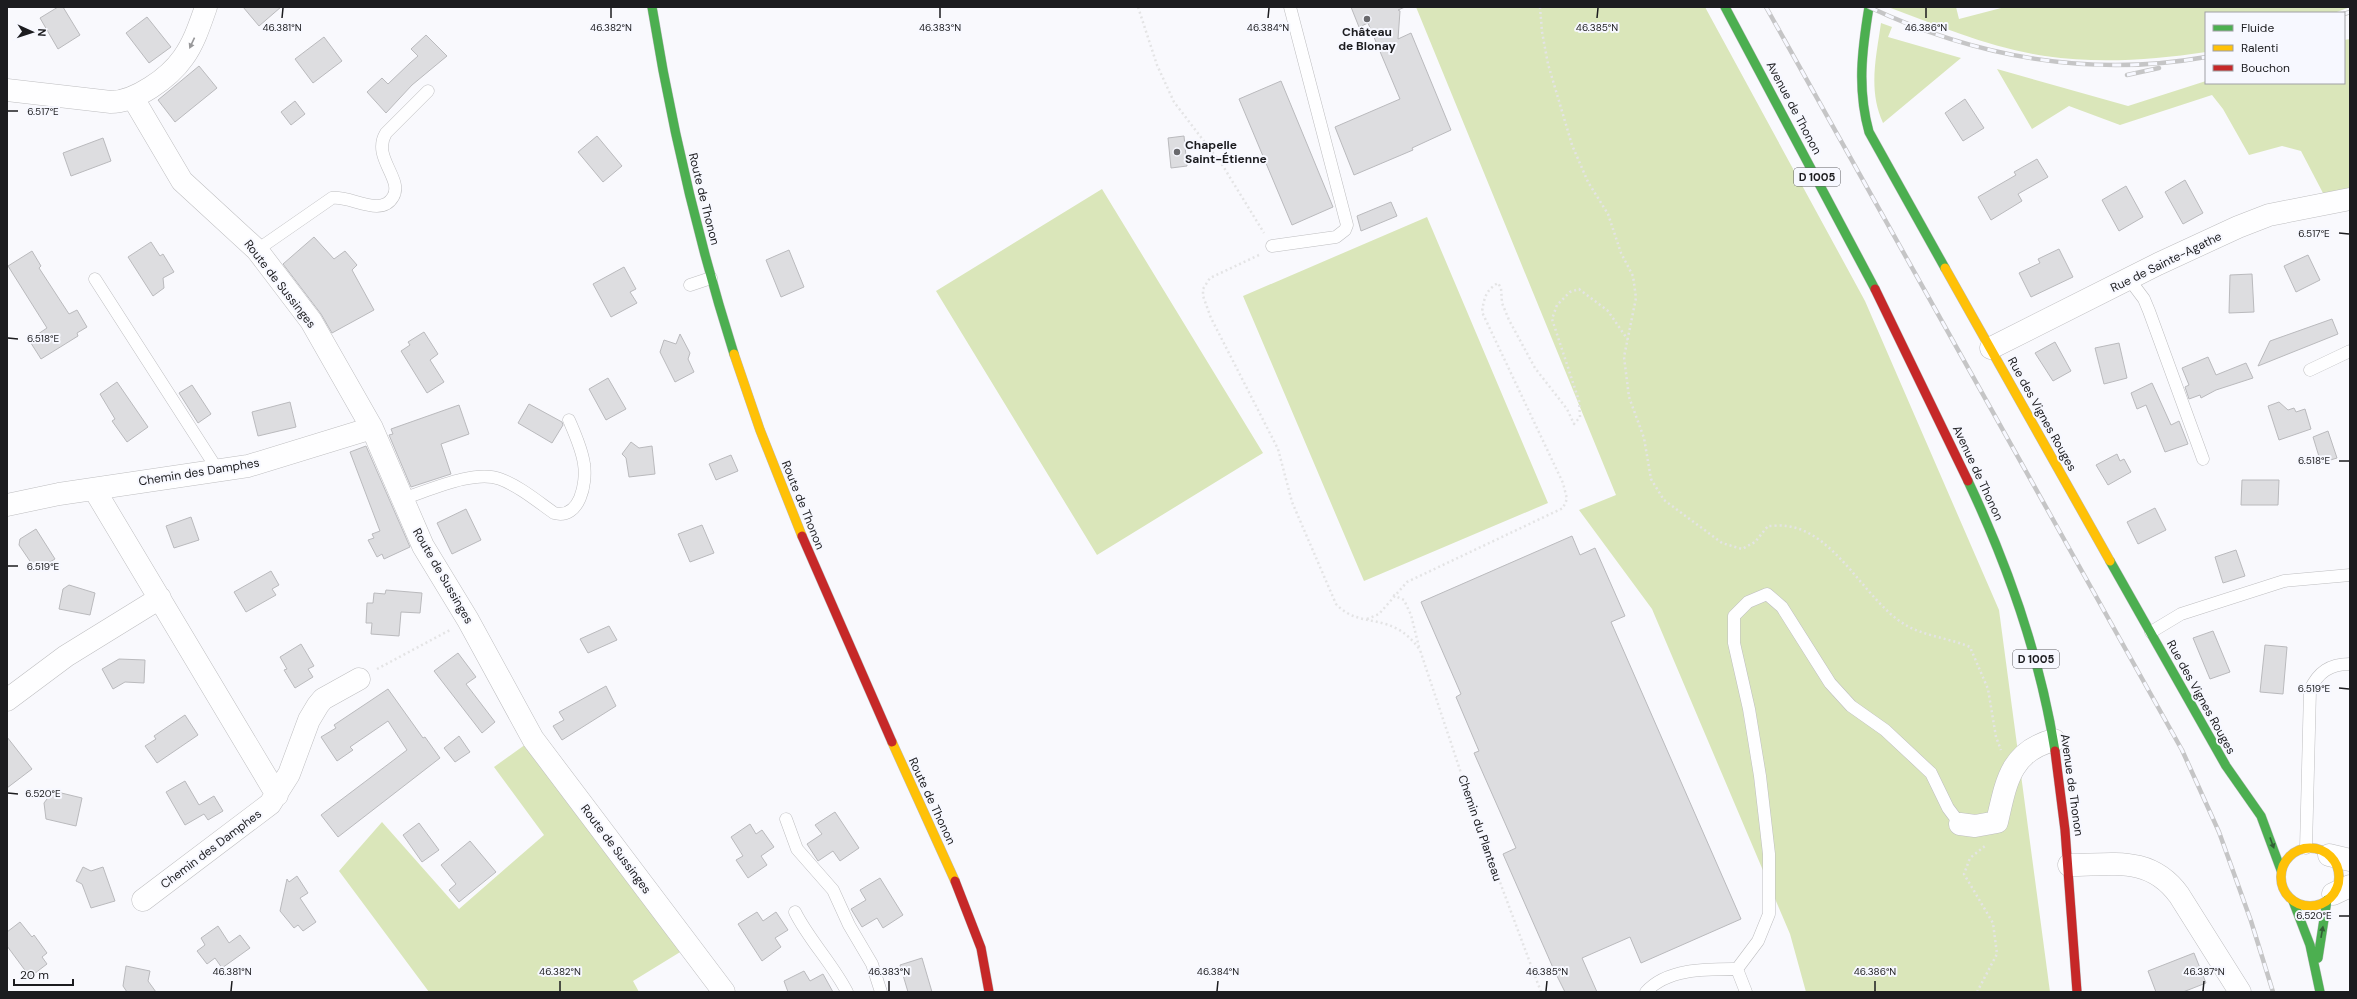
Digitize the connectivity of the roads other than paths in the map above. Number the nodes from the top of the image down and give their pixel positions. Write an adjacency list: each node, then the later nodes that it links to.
1 (206, 7): 8 (street, one-way to 8)
2 (652, 7): 12 (main road, Route de Thonon)
3 (1290, 7): 10 (lane)
4 (1725, 7): 32 (main road, Avenue de Thonon / D 1005)
5 (1869, 7): 16 (main road, Rue des Vignes Rouges)
6 (7, 90): 8 (street)
7 (428, 91): 11 (lane)
8 (133, 98): 11 (street, Route de Sussinges)
9 (2350, 199): 14 (street, Rue de Sainte-Agathe)
10 (1272, 246)
11 (256, 250): 20 (street, Route de Sussinges)
12 (711, 278): 15 (lane); 52 (main road, Route de Thonon)
13 (95, 279): 22 (lane)
14 (2129, 279): 16 (street, Rue de Sainte-Agathe); 21 (lane)
15 (690, 285)
16 (2000, 344): 28 (main road, Rue des Vignes Rouges)
17 (2350, 351): 18 (lane)
18 (2310, 370)
19 (569, 420): 24 (lane)
20 (372, 428): 22 (street, Chemin des Damphes); 24 (street, Route de Sussinges)
21 (2203, 459)
22 (219, 472): 23 (street, Chemin des Damphes)
23 (94, 489): 25 (street, Chemin des Damphes); 27 (street)
24 (402, 499): 49 (street, Route de Sussinges)
25 (7, 505)
26 (2350, 575): 28 (lane)
27 (160, 598): 31 (street); 33 (street)
28 (2151, 632): 34 (main road, Rue des Vignes Rouges)
29 (2350, 664): 38 (lane)
30 (359, 679): 33 (street, Chemin des Damphes)
31 (7, 700)
32 (2054, 740): 36 (street); 41 (main road, Avenue de Thonon / D 1005)
33 (277, 795): 44 (street, Chemin des Damphes)
34 (2261, 816): 37 (main road, Rue des Vignes Rouges); 42 (main road, Rue des Vignes Rouges, one-way to 42)
35 (786, 819): 51 (lane)
36 (1960, 824): 48 (lane)
37 (2279, 830)
38 (2302, 846): 39 (main road); 42 (main road)
39 (2329, 854): 40 (street); 43 (main road)
40 (2350, 860)
41 (2069, 865): 55 (main road, Avenue de Thonon / D 1005); 56 (street)
42 (2281, 870): 45 (main road)
43 (2337, 893): 45 (main road); 47 (main road, one-way to 43)
44 (143, 900)
45 (2293, 901): 47 (main road)
46 (795, 912): 50 (lane)
47 (2317, 965): 57 (main road)
48 (1738, 969): 53 (lane); 54 (lane)
49 (724, 992)
50 (846, 992)
51 (881, 992)
52 (989, 992)
53 (1646, 992)
54 (1746, 992)
55 (2077, 992)
56 (2240, 992)
57 (2320, 992)

